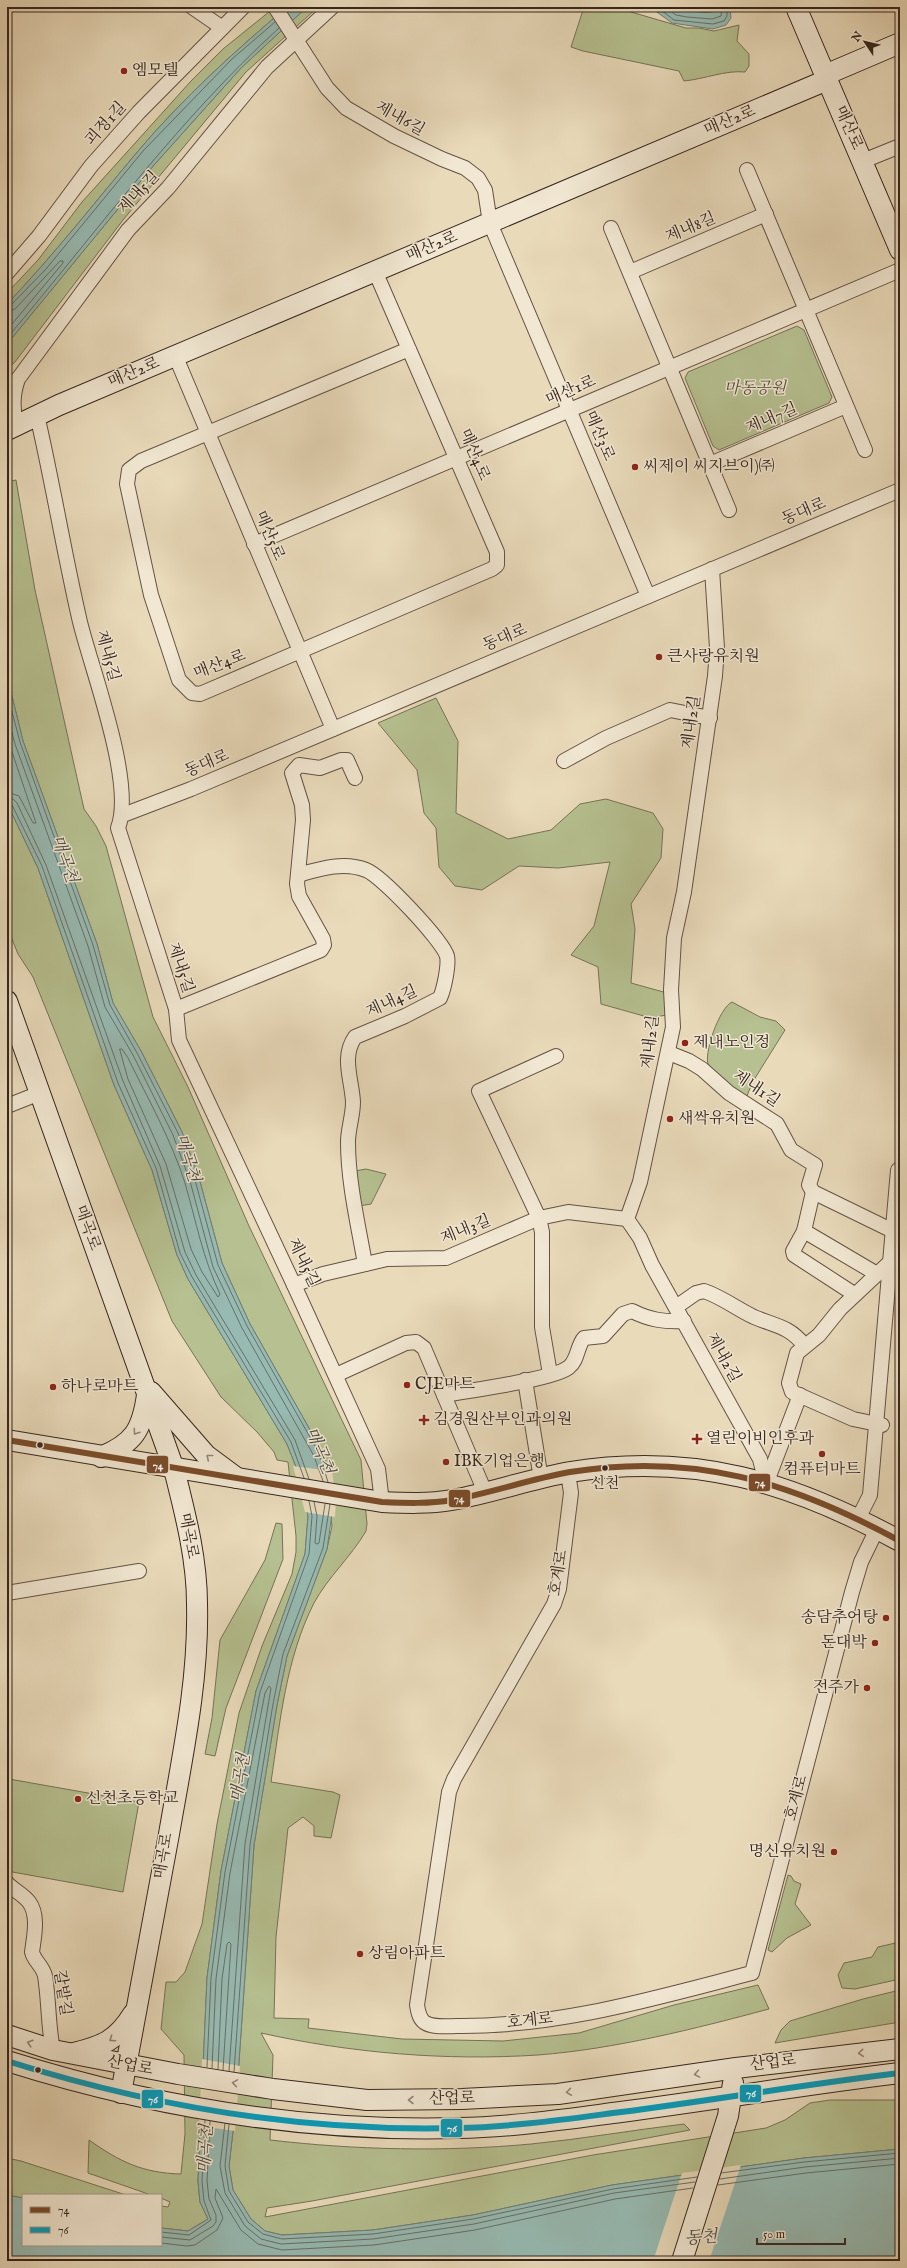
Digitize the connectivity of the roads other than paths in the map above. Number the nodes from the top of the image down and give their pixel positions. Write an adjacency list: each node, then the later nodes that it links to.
1 (192, 7): 6 (street)
2 (242, 7): 6 (street, 괴정1길)
3 (275, 7): 7 (street, 제내6길)
4 (332, 7): 7 (street, 제내5길)
5 (796, 7): 9 (street, 매산로)
6 (221, 27): 20 (street, 괴정1길)
7 (294, 37): 14 (street, 제내6길); 28 (street, 제내5길)
8 (900, 43): 9 (street, 매산2로)
9 (826, 78): 11 (street, 매산로); 14 (street, 매산2로)
10 (900, 146): 11 (street)
11 (863, 161): 16 (street, 매산로)
12 (747, 170): 13 (street)
13 (766, 214): 19 (street, 제내8길); 21 (street)
14 (490, 223): 18 (street, 매산2로); 26 (street, 매산3로)
15 (611, 228): 19 (street)
16 (900, 250)
17 (900, 270): 21 (street, 매산1로)
18 (375, 271): 22 (street, 매산4로); 23 (street, 매산2로)
19 (630, 272): 24 (street)
20 (7, 273)
21 (806, 310): 24 (street, 매산1로); 25 (street)
22 (409, 349): 29 (street, 매산4로); 31 (street, 매산4로)
23 (175, 356): 27 (street, 매산2로); 29 (street, 매산5로)
24 (671, 368): 26 (street, 매산1로); 32 (street)
25 (846, 406): 30 (street); 32 (street, 제내7길)
26 (569, 410): 31 (street, 매산1로); 37 (street, 매산3로)
27 (38, 415): 28 (street, 매산2로); 43 (street, 제내5길)
28 (11, 428)
29 (208, 434): 35 (street, 매산5로); 38 (street, 매산4로)
30 (865, 450)
31 (457, 458): 35 (street, 매산1로); 38 (street, 매산4로)
32 (710, 464): 34 (street)
33 (900, 490): 36 (street, 동대로)
34 (729, 510)
35 (254, 544): 38 (street, 매산5로)
36 (712, 569): 37 (street, 동대로); 39 (street, 제내2길)
37 (648, 596): 40 (street, 동대로)
38 (300, 651): 40 (street, 매산5로)
39 (710, 718): 41 (street); 47 (street, 제내2길)
40 (333, 729): 43 (street, 동대로)
41 (564, 761)
42 (355, 778): 44 (street)
43 (123, 815): 46 (street, 제내5길)
44 (298, 875): 46 (street); 58 (street, 제내4길)
45 (7, 1001): 49 (street, 매곡로)
46 (176, 1009): 60 (street, 제내5길)
47 (669, 1053): 52 (street, 제내1길); 54 (street, 제내2길)
48 (556, 1056): 53 (street)
49 (40, 1093): 50 (street); 68 (street, 매곡로)
50 (7, 1106)
51 (898, 1175): 56 (street)
52 (813, 1192): 55 (street); 56 (street)
53 (539, 1218): 54 (street, 제내3길); 58 (street, 제내3길); 65 (street)
54 (627, 1219): 62 (street, 제내2길)
55 (804, 1231): 59 (street); 61 (street)
56 (893, 1231): 57 (street)
57 (890, 1262): 59 (street); 71 (street)
58 (365, 1264): 60 (street, 제내3길)
59 (877, 1274): 61 (street)
60 (294, 1285): 66 (street, 제내5길)
61 (854, 1294): 64 (street)
62 (676, 1307): 63 (street, 제내2길); 64 (street)
63 (684, 1321): 65 (street); 78 (street, 제내2길)
64 (804, 1345): 70 (street)
65 (550, 1374): 67 (street)
66 (336, 1375): 69 (street); 80 (street, 제내5길)
67 (525, 1380): 69 (street); 76 (street)
68 (145, 1389): 73 (street, one-way to 73); 74 (street, 매곡로); 77 (street, one-way to 68)
69 (444, 1395): 79 (street)
70 (800, 1396): 71 (street); 78 (street)
71 (879, 1425): 81 (street)
72 (7, 1440): 73 (street)
73 (102, 1457): 74 (street)
74 (174, 1469): 77 (street); 87 (street, 매곡로)
75 (568, 1472): 76 (street); 78 (street); 82 (street, 호계로)
76 (541, 1479): 79 (street)
77 (240, 1480): 80 (street)
78 (766, 1484): 81 (street)
79 (485, 1492): 80 (street)
80 (382, 1502)
81 (858, 1519): 82 (street)
82 (877, 1529): 83 (street)
83 (900, 1541)
84 (139, 1571): 85 (street)
85 (7, 1593)
86 (7, 1883): 90 (street, 갈밭길)
87 (137, 2009): 90 (street, one-way to 90); 92 (street, 매곡로)
88 (7, 2036): 90 (street, 산업로, one-way to 88)
89 (900, 2049): 93 (street, 산업로, one-way to 93)
90 (62, 2052): 92 (street, 산업로)
91 (7, 2061): 95 (street, 산업로)
92 (126, 2065): 93 (street, 산업로, one-way to 92); 95 (street, 매곡로)
93 (736, 2068): 96 (street)
94 (900, 2073): 96 (street, 산업로)
95 (121, 2093): 96 (street, 산업로)
96 (731, 2096): 97 (street)
97 (682, 2261)

